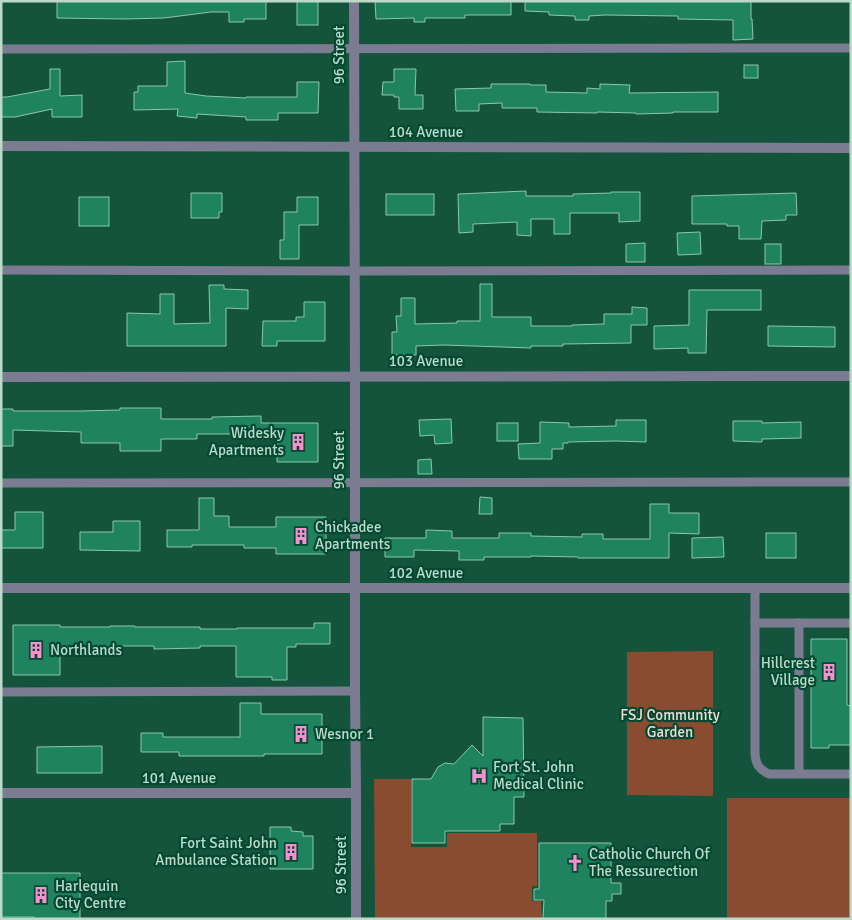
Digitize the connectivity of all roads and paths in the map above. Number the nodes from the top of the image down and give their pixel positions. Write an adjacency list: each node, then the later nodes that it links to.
1 (354, 1): 4 (street, 96 Street)
2 (1, 48): 4 (lane)
3 (851, 48): 4 (lane)
4 (354, 49): 6 (street, 96 Street)
5 (1, 146): 6 (street, 104 Avenue)
6 (354, 147): 7 (street, 104 Avenue); 10 (street, 96 Street)
7 (851, 148)
8 (1, 270): 10 (lane)
9 (851, 270): 10 (lane)
10 (355, 271): 11 (street, 96 Street)
11 (355, 376): 12 (street, 103 Avenue); 13 (street, 103 Avenue); 16 (street, 96 Street)
12 (851, 376)
13 (1, 377)
14 (851, 482): 16 (lane)
15 (1, 483): 16 (lane)
16 (354, 483): 18 (street, 96 Street)
17 (1, 588): 18 (street, 102 Avenue)
18 (354, 588): 19 (street, 102 Avenue); 24 (street, 96 Street)
19 (756, 588): 20 (street, 102 Avenue); 21 (lane)
20 (851, 588)
21 (755, 623): 22 (lane); 26 (lane)
22 (799, 623): 23 (lane); 26 (lane)
23 (851, 623)
24 (354, 691): 25 (lane); 29 (street, 96 Street)
25 (1, 692)
26 (799, 774): 27 (lane)
27 (851, 774)
28 (1, 793): 29 (street, 101 Avenue)
29 (356, 793): 30 (street, 96 Street)
30 (356, 919)

